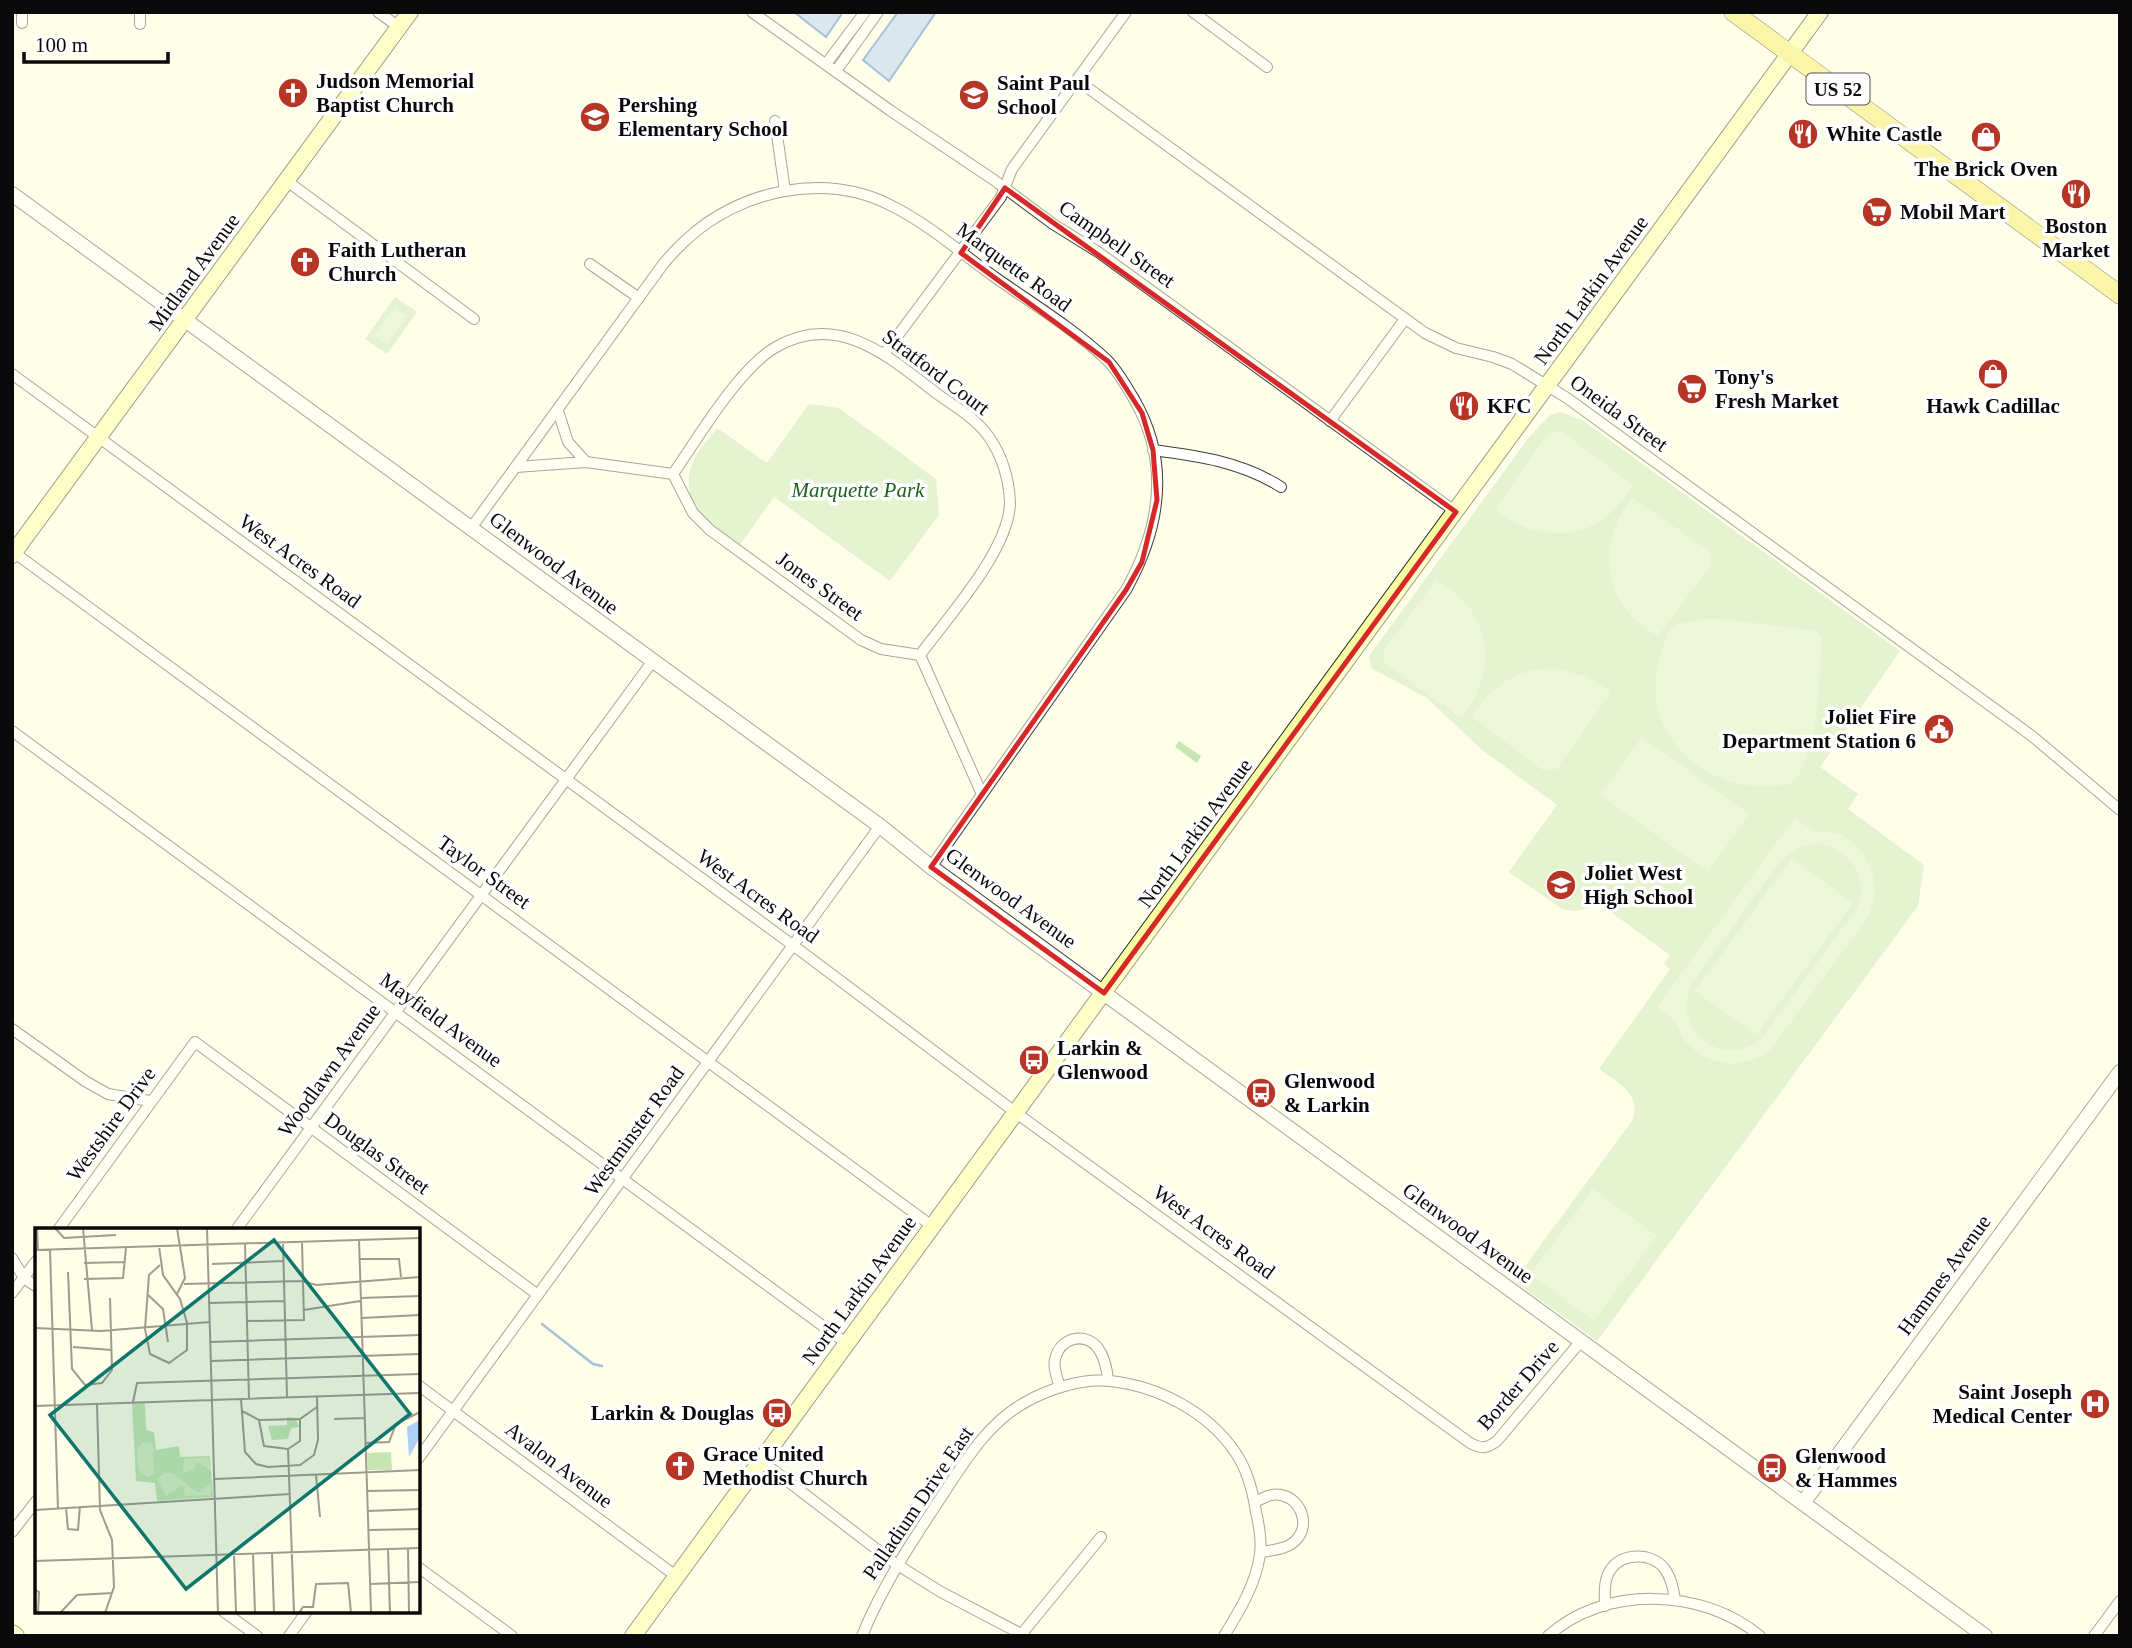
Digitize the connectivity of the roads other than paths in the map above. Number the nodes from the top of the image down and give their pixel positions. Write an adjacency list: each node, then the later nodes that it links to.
1 (379, 12): 10 (street)
2 (410, 12): 10 (main road, Midland Avenue)
3 (752, 12): 13 (street, Campbell Street)
4 (865, 12): 13 (street)
5 (878, 12): 13 (street)
6 (1126, 12): 14 (street)
7 (1193, 12): 12 (street)
8 (1733, 12): 11 (main road, US 52)
9 (1820, 12): 11 (main road, North Larkin Avenue)
10 (399, 27): 16 (main road, Midland Avenue)
11 (1788, 54): 22 (main road, US 52); 29 (main road, North Larkin Avenue)
12 (1267, 67)
13 (831, 68): 17 (street, Campbell Street)
14 (1077, 80): 17 (street); 25 (street, Oneida Street)
15 (775, 121): 18 (street)
16 (287, 181): 24 (street); 26 (main road, Midland Avenue)
17 (1005, 188): 20 (street); 31 (street, Campbell Street)
18 (785, 191): 20 (street, Marquette Road); 23 (street, Marquette Road)
19 (12, 194): 26 (street, Glenwood Avenue)
20 (961, 253): 27 (street); 33 (street, Marquette Road)
21 (590, 264): 23 (street)
22 (2120, 295)
23 (639, 299): 30 (street, Marquette Road)
24 (474, 319)
25 (1405, 319): 29 (street, Oneida Street); 31 (street)
26 (185, 320): 32 (main road, Midland Avenue); 39 (street, Glenwood Avenue)
27 (884, 354): 36 (street, Stratford Court); 41 (street, Stratford Court)
28 (12, 374): 32 (street, West Acres Road)
29 (1548, 386): 38 (main road, North Larkin Avenue); 46 (street, Oneida Street)
30 (558, 411): 34 (street); 35 (street, Marquette Road)
31 (1330, 421): 38 (street, Campbell Street)
32 (99, 438): 40 (main road, Midland Avenue); 44 (street, West Acres Road)
33 (1153, 450): 37 (street); 45 (street, Marquette Road)
34 (586, 462): 35 (street); 36 (street)
35 (516, 467): 39 (street, Marquette Road)
36 (673, 474): 41 (street, Jones Street)
37 (1281, 487)
38 (1456, 512): 51 (main road, North Larkin Avenue)
39 (471, 528): 42 (street, Glenwood Avenue)
40 (13, 553): 49 (street, Taylor Street)
41 (920, 655): 45 (street)
42 (652, 662): 44 (street, Woodlawn Avenue); 47 (street, Glenwood Avenue)
43 (12, 731): 52 (street, Mayfield Avenue)
44 (566, 779): 49 (street, Woodlawn Avenue); 50 (street, West Acres Road)
45 (981, 792): 48 (street, Marquette Road)
46 (2120, 810)
47 (880, 826): 48 (street, Glenwood Avenue); 50 (street, Westminster Road)
48 (931, 867): 51 (street, Glenwood Avenue)
49 (482, 894): 52 (street, Woodlawn Avenue); 55 (street, Taylor Street)
50 (794, 946): 55 (street, Westminster Road); 58 (street, West Acres Road)
51 (1104, 993): 58 (main road, North Larkin Avenue); 70 (street, Glenwood Avenue)
52 (396, 1011): 59 (street, Woodlawn Avenue); 60 (street, Mayfield Avenue)
53 (12, 1029): 57 (street)
54 (195, 1042): 57 (street, Westshire Drive); 59 (street, Douglas Street)
55 (709, 1061): 60 (street, Westminster Road); 61 (street, Taylor Street)
56 (2120, 1072): 81 (street, Hammes Avenue)
57 (150, 1101): 62 (street, Westshire Drive)
58 (1015, 1112): 61 (main road, North Larkin Avenue); 76 (street, West Acres Road)
59 (310, 1128): 63 (street, Woodlawn Avenue); 69 (street, Douglas Street)
60 (624, 1179): 69 (street, Westminster Road); 71 (street, Mayfield Avenue)
61 (932, 1226): 71 (main road, North Larkin Avenue)
62 (59, 1228)
63 (237, 1228)
64 (12, 1258): 66 (street)
65 (35, 1263): 66 (street)
66 (24, 1278): 67 (street); 68 (street)
67 (35, 1286)
68 (12, 1293)
69 (537, 1295): 75 (street, Westminster Road)
70 (1581, 1341): 76 (street, Border Drive); 81 (street, Glenwood Avenue)
71 (846, 1343): 78 (main road, North Larkin Avenue)
72 (1108, 1380): 74 (street, Palladium Drive East); 74 (street); 79 (street, Palladium Drive East)
73 (420, 1386): 75 (street, Avalon Avenue)
74 (1060, 1387): 85 (street, Palladium Drive East)
75 (453, 1411): 77 (street, Westminster Road); 87 (street, Avalon Avenue)
76 (1480, 1448)
77 (420, 1456)
78 (760, 1460): 85 (street); 87 (main road, North Larkin Avenue)
79 (1255, 1502): 84 (street); 84 (street)
80 (35, 1503): 82 (street)
81 (1803, 1503): 102 (street, Glenwood Avenue)
82 (12, 1532)
83 (1101, 1537): 94 (street)
84 (1261, 1552): 100 (street)
85 (897, 1564): 94 (street); 99 (street, Palladium Drive East)
86 (420, 1568): 97 (street)
87 (676, 1576): 98 (main road, North Larkin Avenue)
88 (1675, 1599): 90 (street); 90 (street); 93 (street)
89 (2120, 1601): 103 (street)
90 (1605, 1606): 101 (street)
91 (226, 1613): 95 (street)
92 (306, 1613): 96 (street)
93 (1756, 1633)
94 (1022, 1635)
95 (257, 1636)
96 (289, 1636)
97 (512, 1636)
98 (633, 1636)
99 (862, 1636)
100 (1224, 1636)
101 (1548, 1636)
102 (1984, 1636)
103 (2094, 1636)

